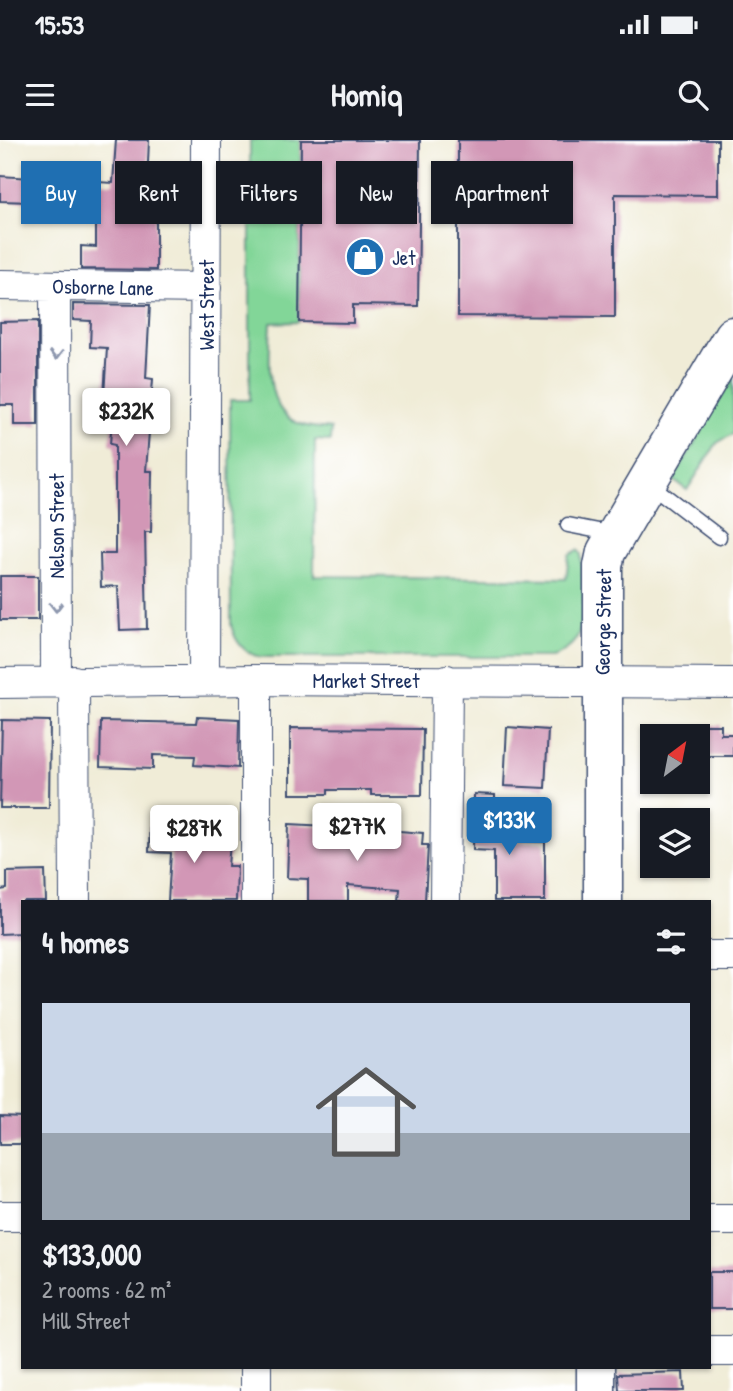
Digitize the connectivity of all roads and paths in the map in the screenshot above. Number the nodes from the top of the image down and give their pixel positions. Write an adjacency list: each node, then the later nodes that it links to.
1 (206, 140): 4 (street, West Street)
2 (0, 285): 3 (street, Osborne Lane)
3 (55, 286): 4 (street, Osborne Lane); 13 (street, Nelson Street, one-way to 13)
4 (206, 288): 10 (street, West Street)
5 (733, 336): 6 (main road, George Street)
6 (646, 481): 8 (main road, George Street); 9 (lane)
7 (568, 525): 8 (lane)
8 (615, 534): 15 (main road, George Street)
9 (719, 537)
10 (204, 680): 11 (street, Market Street); 13 (street, Market Street)
11 (256, 680): 12 (street, Market Street); 18 (street)
12 (447, 680): 15 (street, Market Street); 19 (street)
13 (65, 681): 14 (street, Market Street); 17 (street, Nelson Street)
14 (0, 683)
15 (602, 683): 16 (street, Market Street); 20 (main road, George Street)
16 (733, 683)
17 (75, 900)
18 (256, 900)
19 (445, 900)
20 (603, 900)
21 (711, 956): 22 (street)
22 (733, 956)
23 (0, 1216): 24 (street)
24 (21, 1216)
25 (711, 1220): 26 (street)
26 (733, 1220)
27 (733, 1351): 28 (street)
28 (711, 1352)
29 (256, 1369): 31 (street)
30 (596, 1369): 32 (main road)
31 (256, 1391)
32 (596, 1391)

